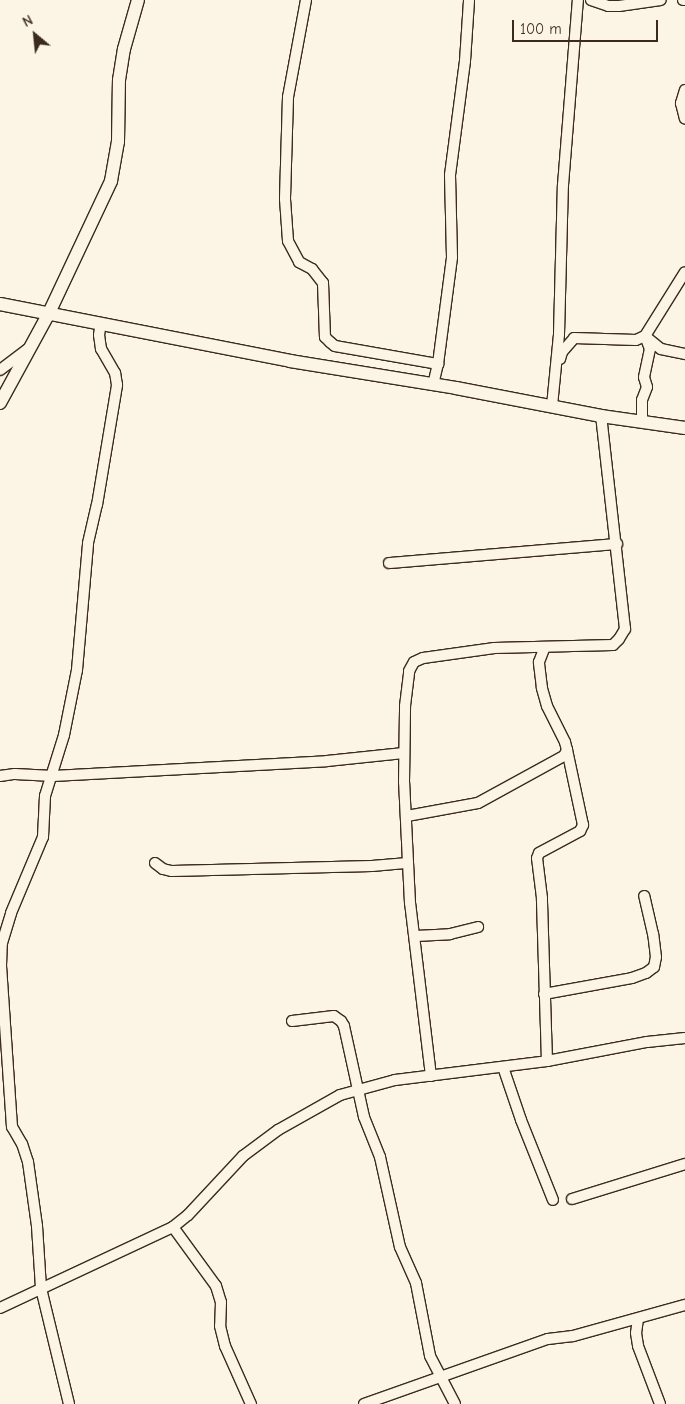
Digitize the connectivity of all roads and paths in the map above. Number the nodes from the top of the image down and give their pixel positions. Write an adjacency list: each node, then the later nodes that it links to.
1 (138, 0): 11 (street)
2 (306, 0): 16 (street)
3 (469, 0): 16 (street)
4 (578, 0): 18 (street)
5 (591, 0): 6 (street)
6 (661, 0)
7 (685, 90): 8 (street)
8 (685, 119)
9 (685, 272): 13 (street)
10 (0, 304): 11 (street)
11 (49, 313): 12 (street); 14 (street)
12 (101, 323): 19 (street); 31 (street)
13 (645, 336): 15 (street); 18 (street); 23 (street)
14 (29, 348): 17 (street); 20 (street)
15 (685, 354)
16 (438, 364): 19 (street)
17 (0, 370)
18 (555, 377): 21 (street)
19 (433, 385): 21 (street)
20 (0, 403)
21 (552, 406): 22 (street)
22 (601, 416): 23 (street); 25 (street)
23 (642, 422): 24 (street)
24 (685, 428)
25 (617, 544): 26 (street); 27 (street)
26 (389, 563)
27 (544, 649): 28 (street); 29 (street)
28 (566, 750): 32 (street); 38 (street)
29 (404, 753): 31 (street); 32 (street)
30 (0, 776): 31 (street)
31 (53, 776): 49 (street)
32 (407, 816): 34 (street)
33 (155, 863): 34 (street)
34 (408, 863): 37 (street)
35 (644, 896): 38 (street)
36 (478, 927): 37 (street)
37 (416, 936): 43 (street)
38 (544, 994): 41 (street)
39 (292, 1021): 44 (street)
40 (685, 1040): 41 (street)
41 (548, 1061): 42 (street)
42 (503, 1066): 43 (street); 47 (street)
43 (431, 1076): 44 (street)
44 (358, 1089): 48 (street); 53 (street)
45 (685, 1164): 46 (street)
46 (572, 1199)
47 (553, 1200)
48 (173, 1227): 49 (street); 55 (street)
49 (41, 1288): 51 (street); 54 (street)
50 (685, 1305): 52 (street)
51 (0, 1308)
52 (638, 1318): 53 (street); 58 (street)
53 (440, 1376): 56 (street); 57 (street)
54 (69, 1404)
55 (252, 1404)
56 (364, 1404)
57 (455, 1404)
58 (660, 1404)

